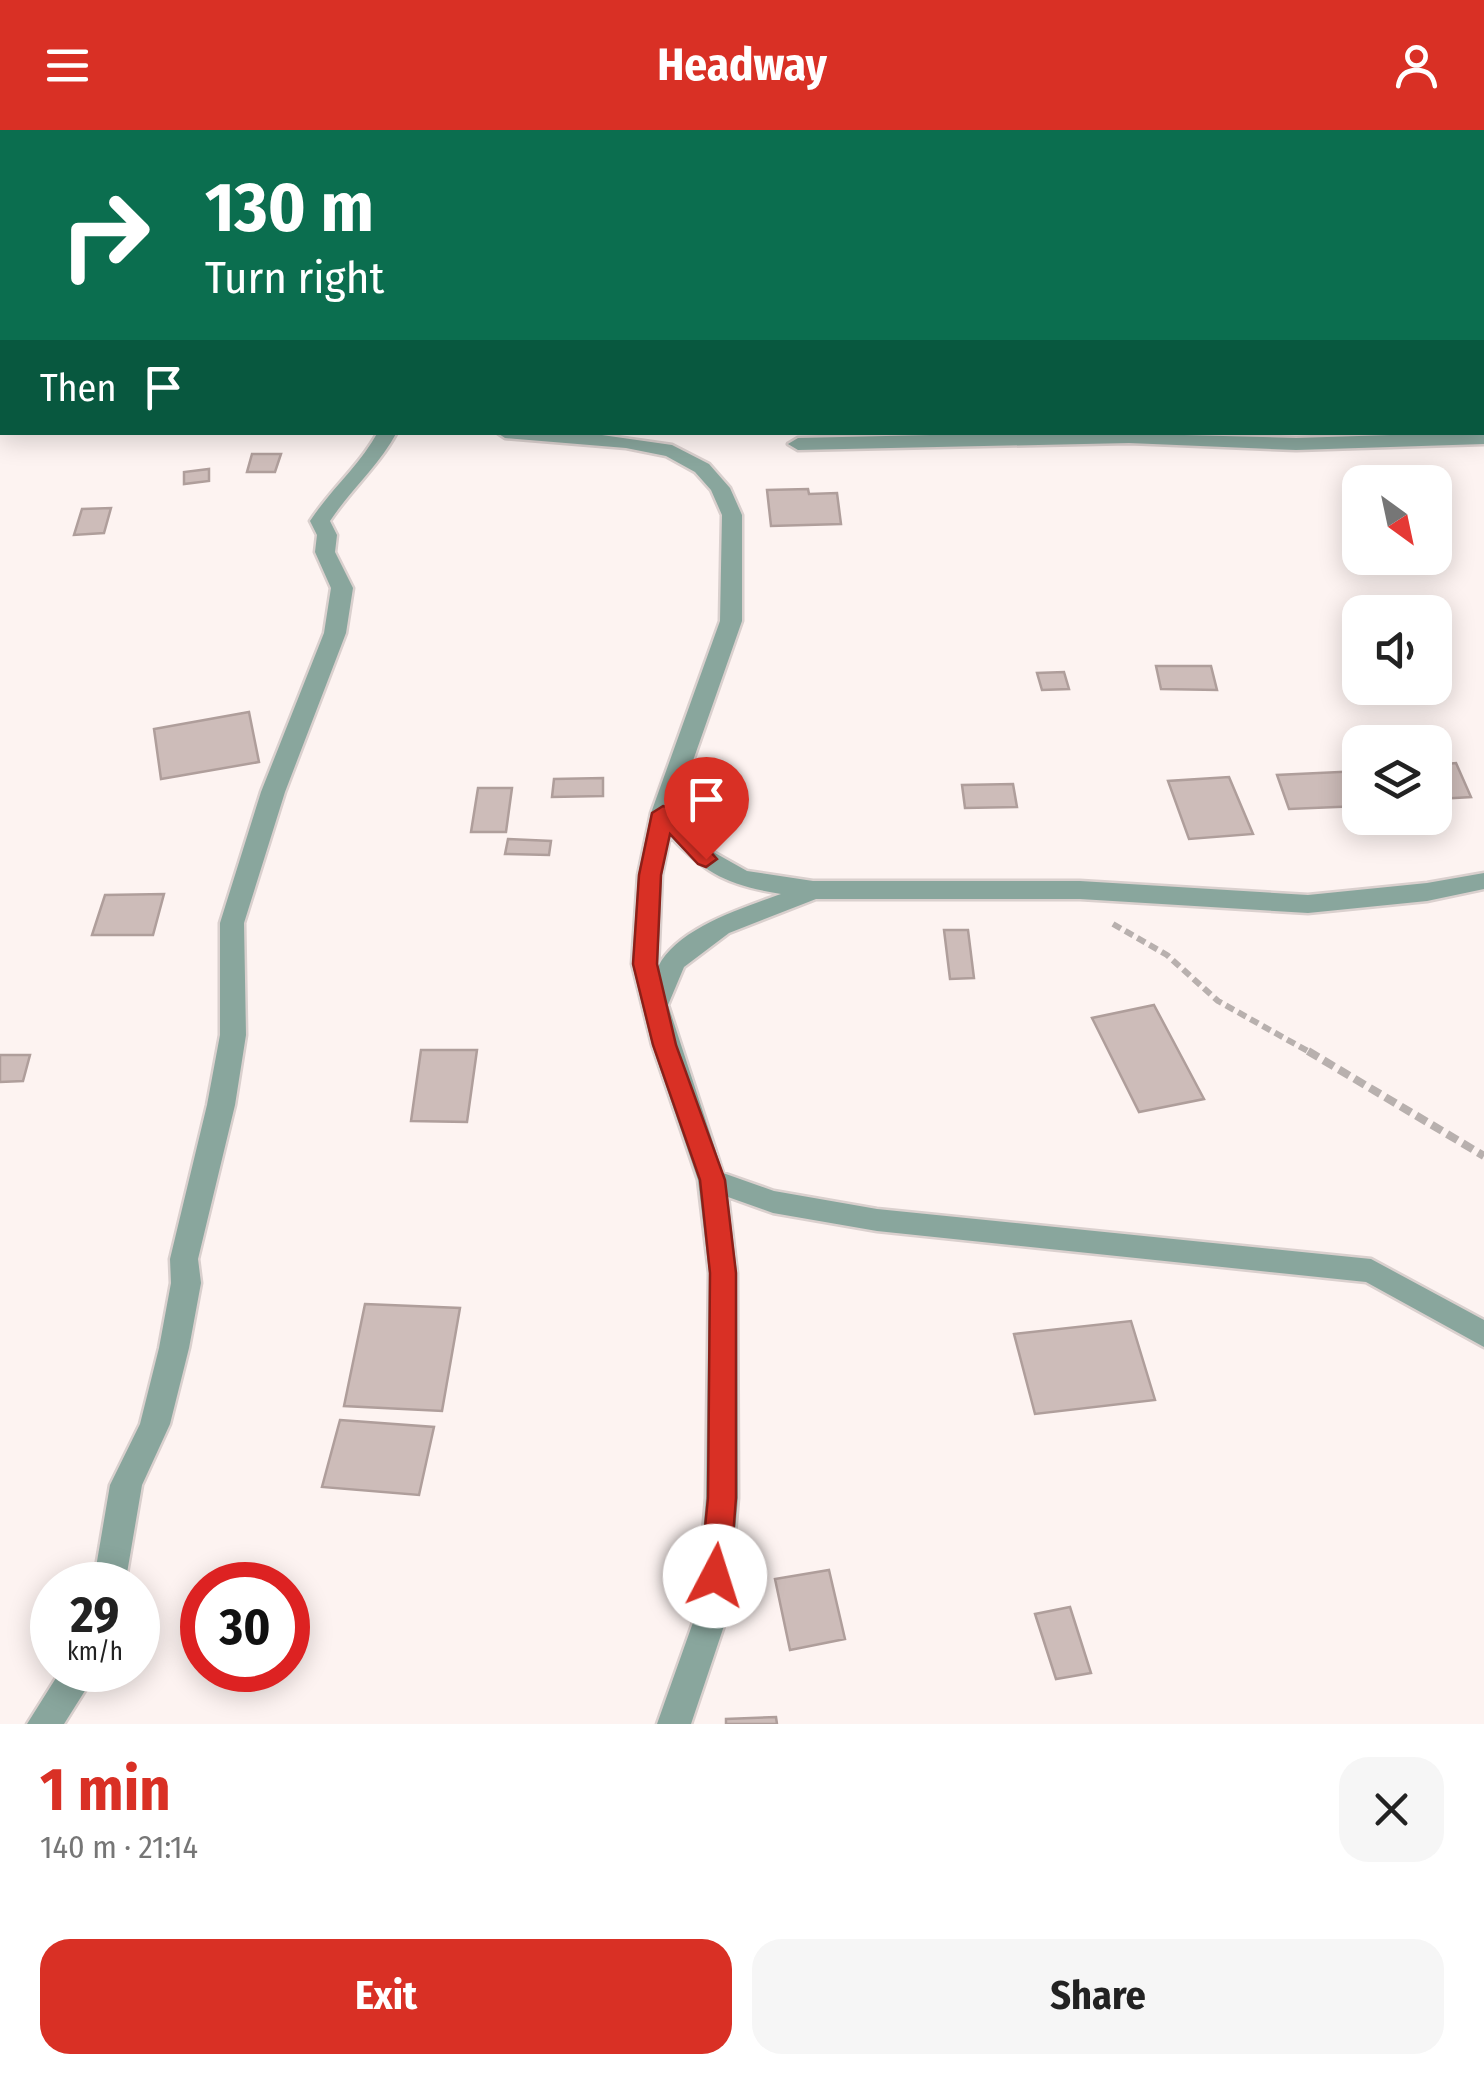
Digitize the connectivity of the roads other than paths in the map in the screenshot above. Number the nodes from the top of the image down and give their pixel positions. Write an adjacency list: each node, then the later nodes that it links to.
1 (386, 435): 11 (street)
2 (541, 435): 5 (street)
3 (1484, 438): 4 (street)
4 (798, 444)
5 (663, 813): 7 (street); 8 (street)
6 (1484, 881): 7 (street)
7 (814, 890): 8 (street)
8 (655, 1005): 9 (street)
9 (712, 1180): 10 (street); 14 (street)
10 (1484, 1335)
11 (114, 1562)
12 (66, 1692): 13 (street)
13 (44, 1724)
14 (674, 1724)

